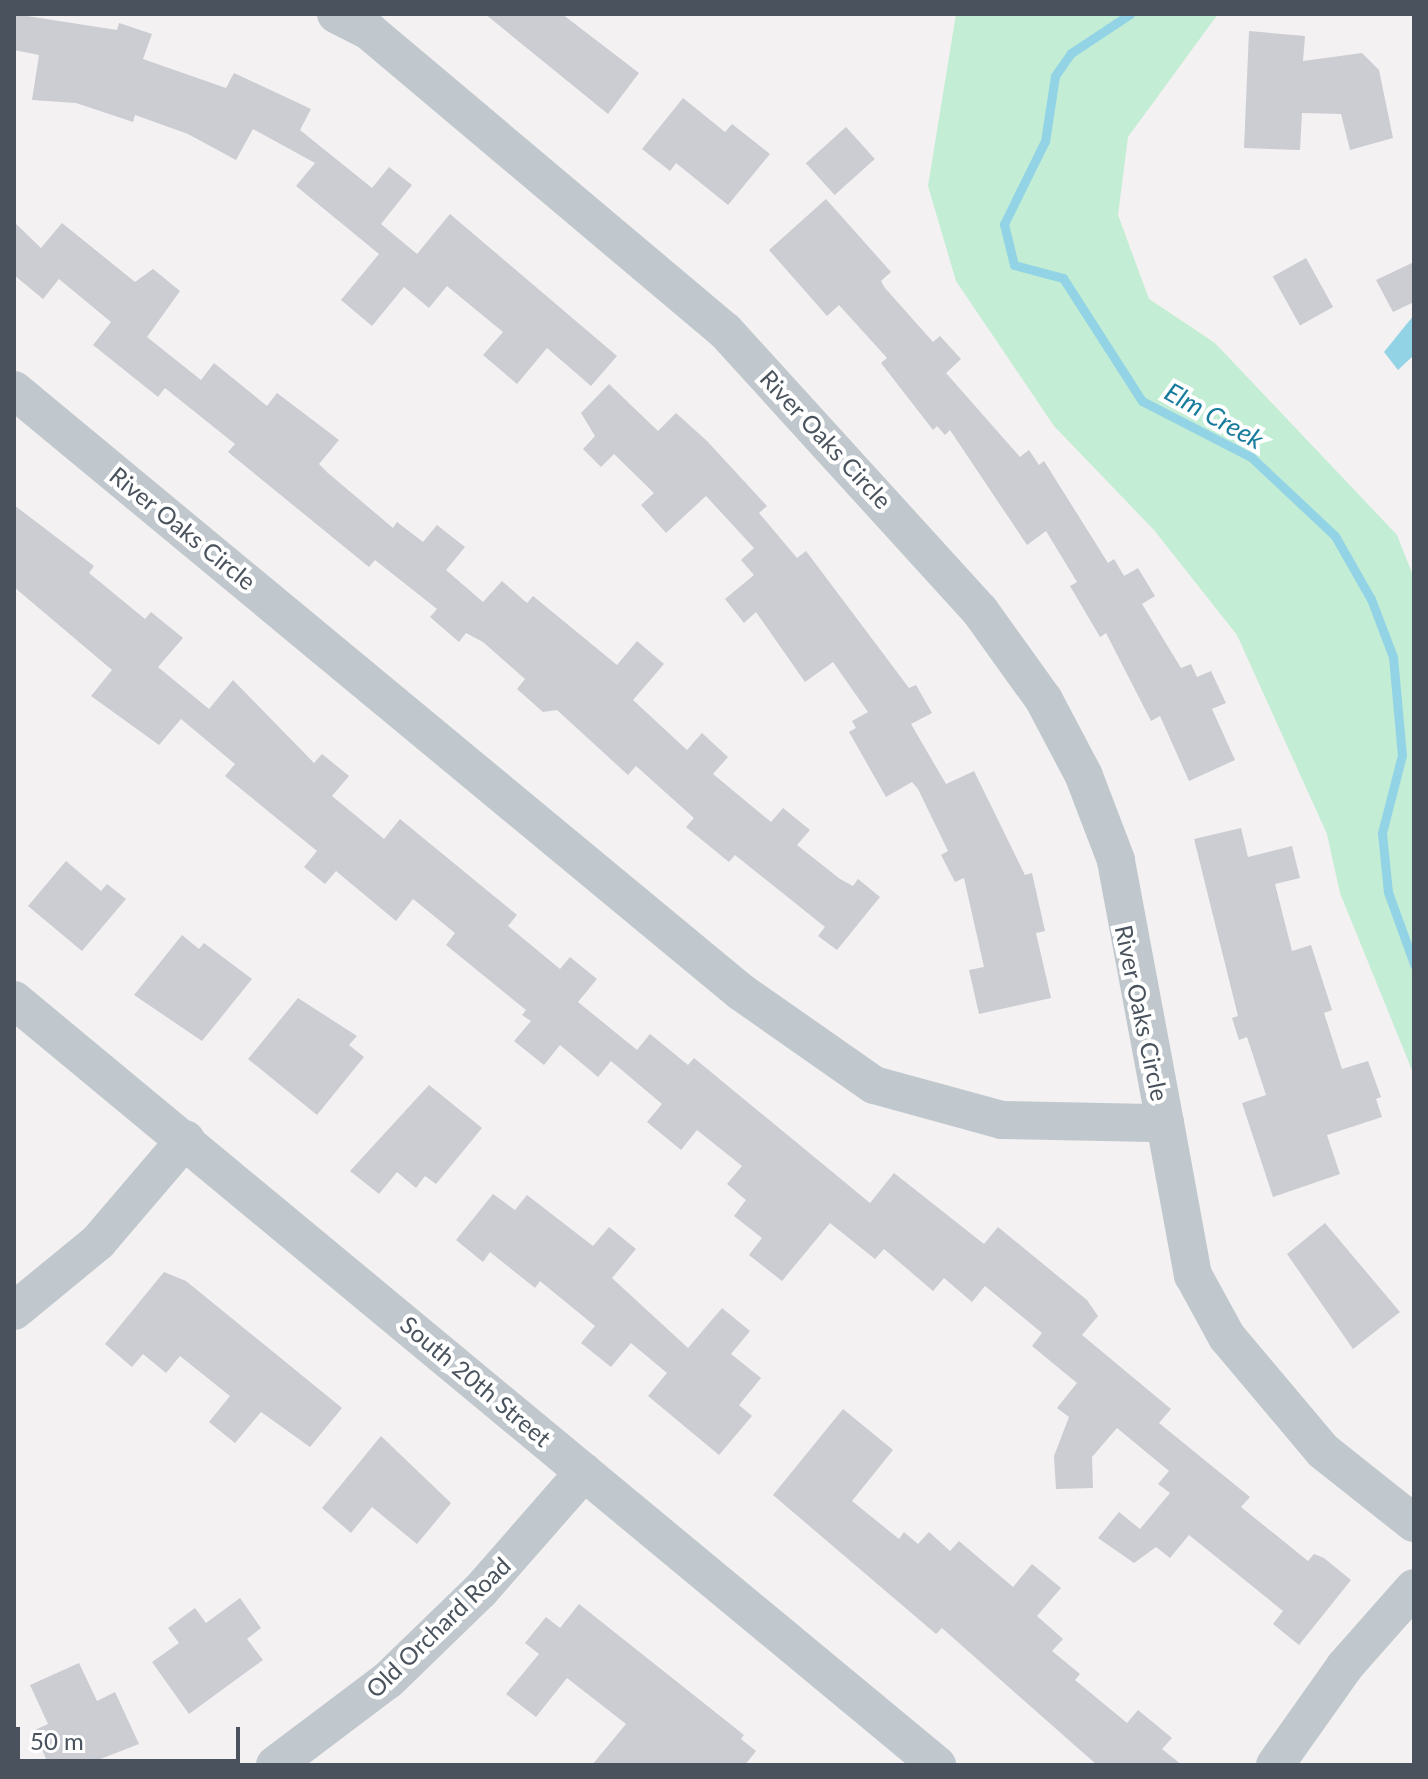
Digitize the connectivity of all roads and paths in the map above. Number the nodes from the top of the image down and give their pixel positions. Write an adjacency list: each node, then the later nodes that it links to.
1 (336, 14): 4 (street, River Oaks Circle)
2 (14, 390): 4 (street, River Oaks Circle)
3 (14, 1000): 5 (street, South 20th Street)
4 (1165, 1123): 8 (street)
5 (186, 1139): 6 (street); 7 (street, South 20th Street)
6 (14, 1311)
7 (584, 1472): 10 (street, Old Orchard Road); 11 (street, South 20th Street)
8 (1414, 1523)
9 (1414, 1588): 12 (street)
10 (275, 1765)
11 (937, 1765)
12 (1275, 1765)

